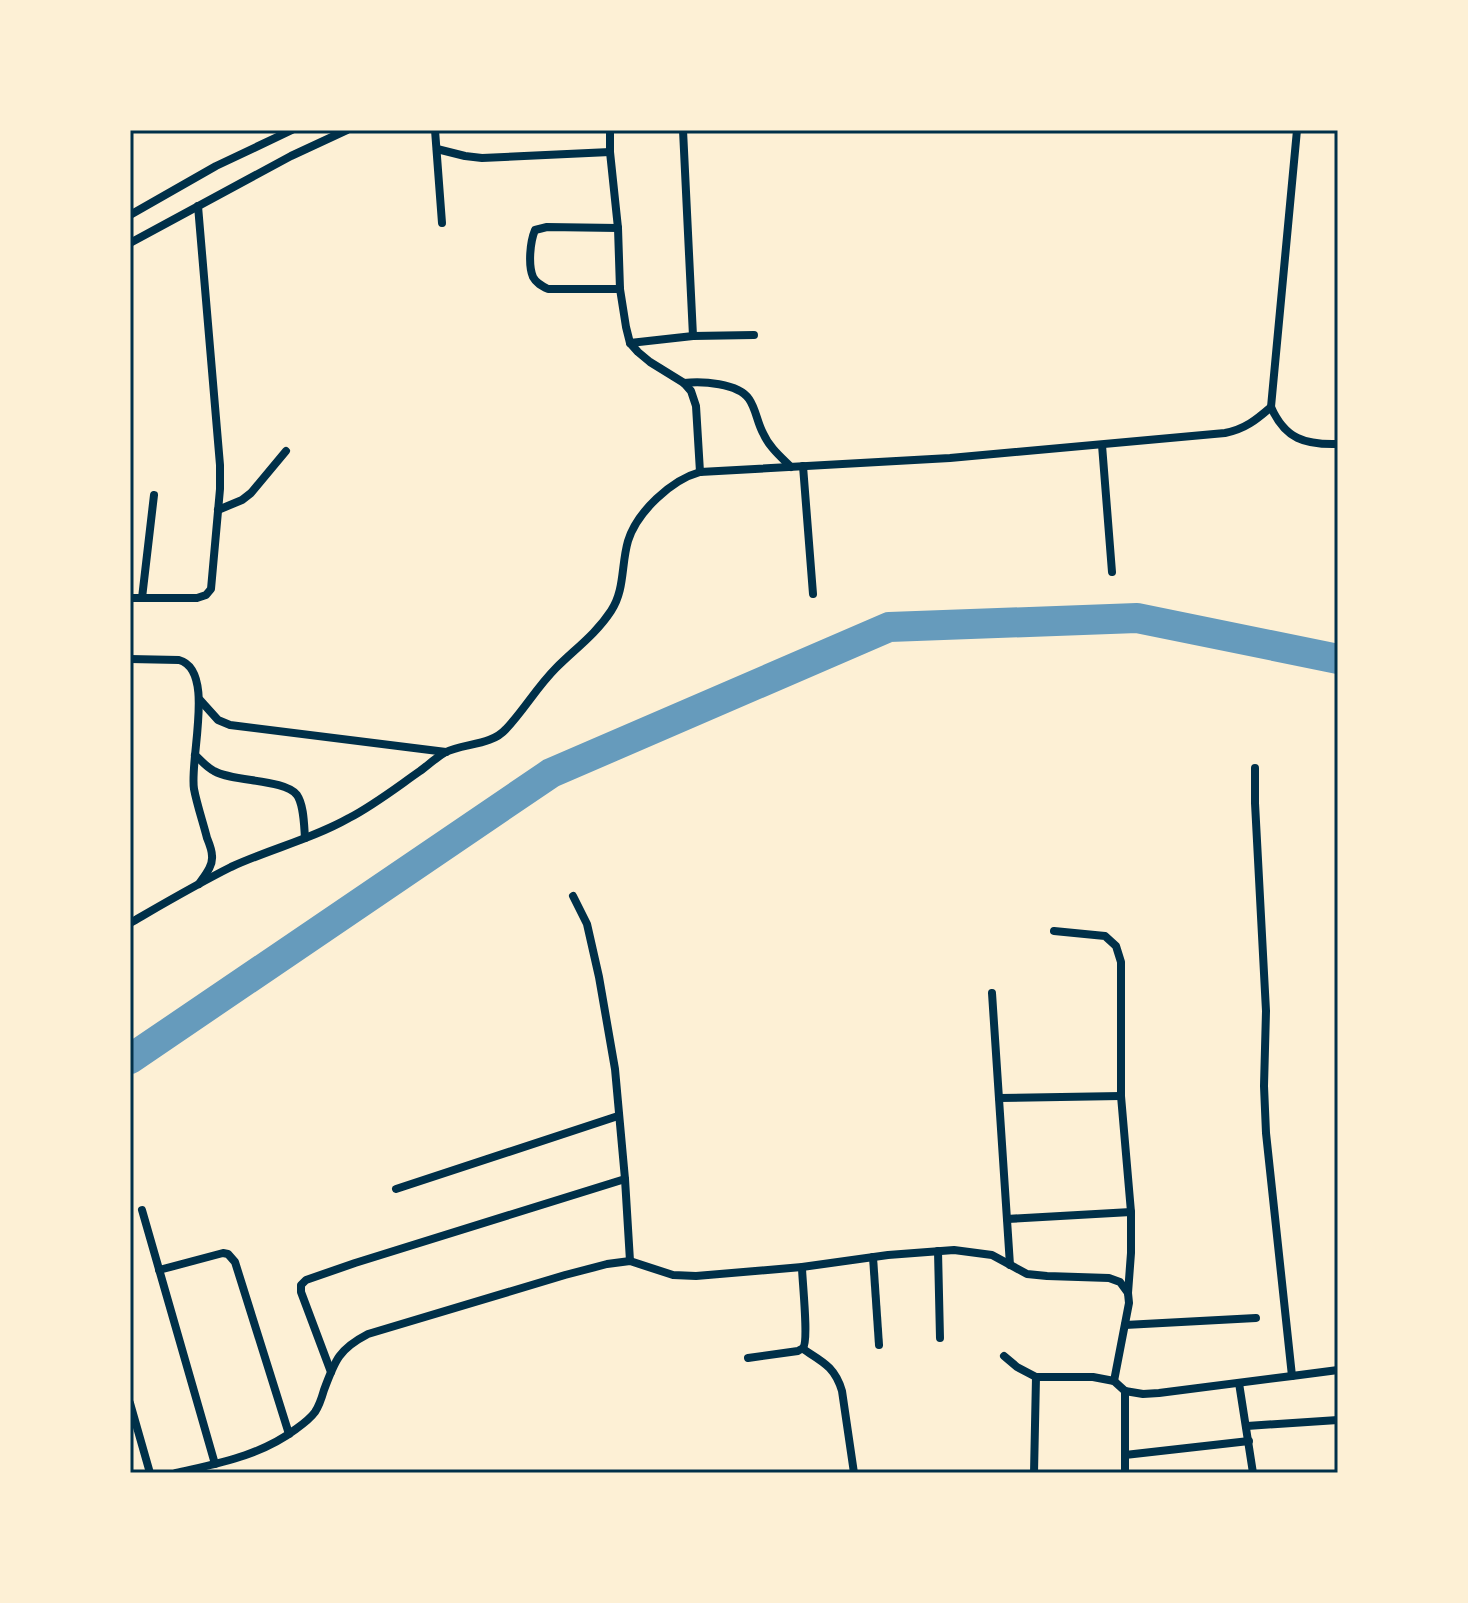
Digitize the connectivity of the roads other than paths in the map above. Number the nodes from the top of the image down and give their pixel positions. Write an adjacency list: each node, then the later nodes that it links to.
1 (292, 130): 10 (street)
2 (347, 130): 9 (street)
3 (435, 130): 7 (street)
4 (610, 130): 8 (street)
5 (683, 130): 16 (street)
6 (1297, 130): 19 (street)
7 (437, 149): 8 (street); 11 (street)
8 (610, 152): 12 (street)
9 (198, 206): 13 (street); 27 (street)
10 (130, 215)
11 (442, 223)
12 (618, 228): 14 (street); 14 (street)
13 (130, 243)
14 (620, 289): 17 (street)
15 (754, 335): 16 (street)
16 (693, 336): 17 (street)
17 (630, 343): 18 (street)
18 (684, 383): 24 (street); 25 (street)
19 (1271, 407): 20 (street); 21 (street)
20 (1338, 444)
21 (1102, 445): 23 (street); 28 (street)
22 (286, 451): 27 (street)
23 (803, 466): 24 (street); 29 (street)
24 (791, 467): 25 (street)
25 (700, 472): 34 (street)
26 (154, 495): 31 (street)
27 (218, 510): 31 (street)
28 (1112, 572)
29 (813, 594)
30 (130, 598): 31 (street)
31 (142, 598)
32 (130, 659): 33 (street)
33 (199, 699): 34 (street); 35 (street)
34 (446, 752): 37 (street)
35 (195, 755): 37 (street); 38 (street)
36 (1255, 768): 67 (street)
37 (305, 838): 38 (street)
38 (199, 884): 40 (street)
39 (573, 896): 45 (street)
40 (130, 923)
41 (1054, 931): 43 (street)
42 (992, 993): 44 (street)
43 (1121, 1096): 44 (street); 49 (street)
44 (999, 1098): 50 (street)
45 (618, 1116): 46 (street); 47 (street)
46 (625, 1179): 53 (street); 66 (street)
47 (396, 1189)
48 (142, 1210): 56 (street)
49 (1131, 1212): 50 (street); 57 (street)
50 (1007, 1219): 54 (street)
51 (938, 1251): 52 (street); 54 (street); 60 (street)
52 (873, 1257): 55 (street); 61 (street)
53 (630, 1261): 55 (street); 66 (street)
54 (1010, 1265): 57 (street)
55 (802, 1267): 62 (street)
56 (159, 1270): 75 (street); 78 (street)
57 (1128, 1293): 59 (street)
58 (1256, 1318): 59 (street)
59 (1125, 1325): 69 (street)
60 (940, 1338)
61 (879, 1345)
62 (803, 1349): 64 (street); 82 (street)
63 (1004, 1356): 68 (street)
64 (748, 1358)
65 (1338, 1370): 67 (street)
66 (331, 1372): 75 (street)
67 (1292, 1376): 70 (street)
68 (1036, 1377): 69 (street); 83 (street)
69 (1114, 1381): 71 (street)
70 (1239, 1383): 71 (street); 74 (street)
71 (1125, 1391): 77 (street)
72 (130, 1403): 80 (street)
73 (1338, 1420): 74 (street)
74 (1247, 1426): 76 (street)
75 (289, 1434): 78 (street)
76 (1249, 1441): 77 (street); 85 (street)
77 (1125, 1455): 84 (street)
78 (215, 1464): 79 (street)
79 (198, 1470): 81 (street)
80 (150, 1473)
81 (176, 1473)
82 (854, 1473)
83 (1034, 1473)
84 (1125, 1473)
85 (1253, 1473)

